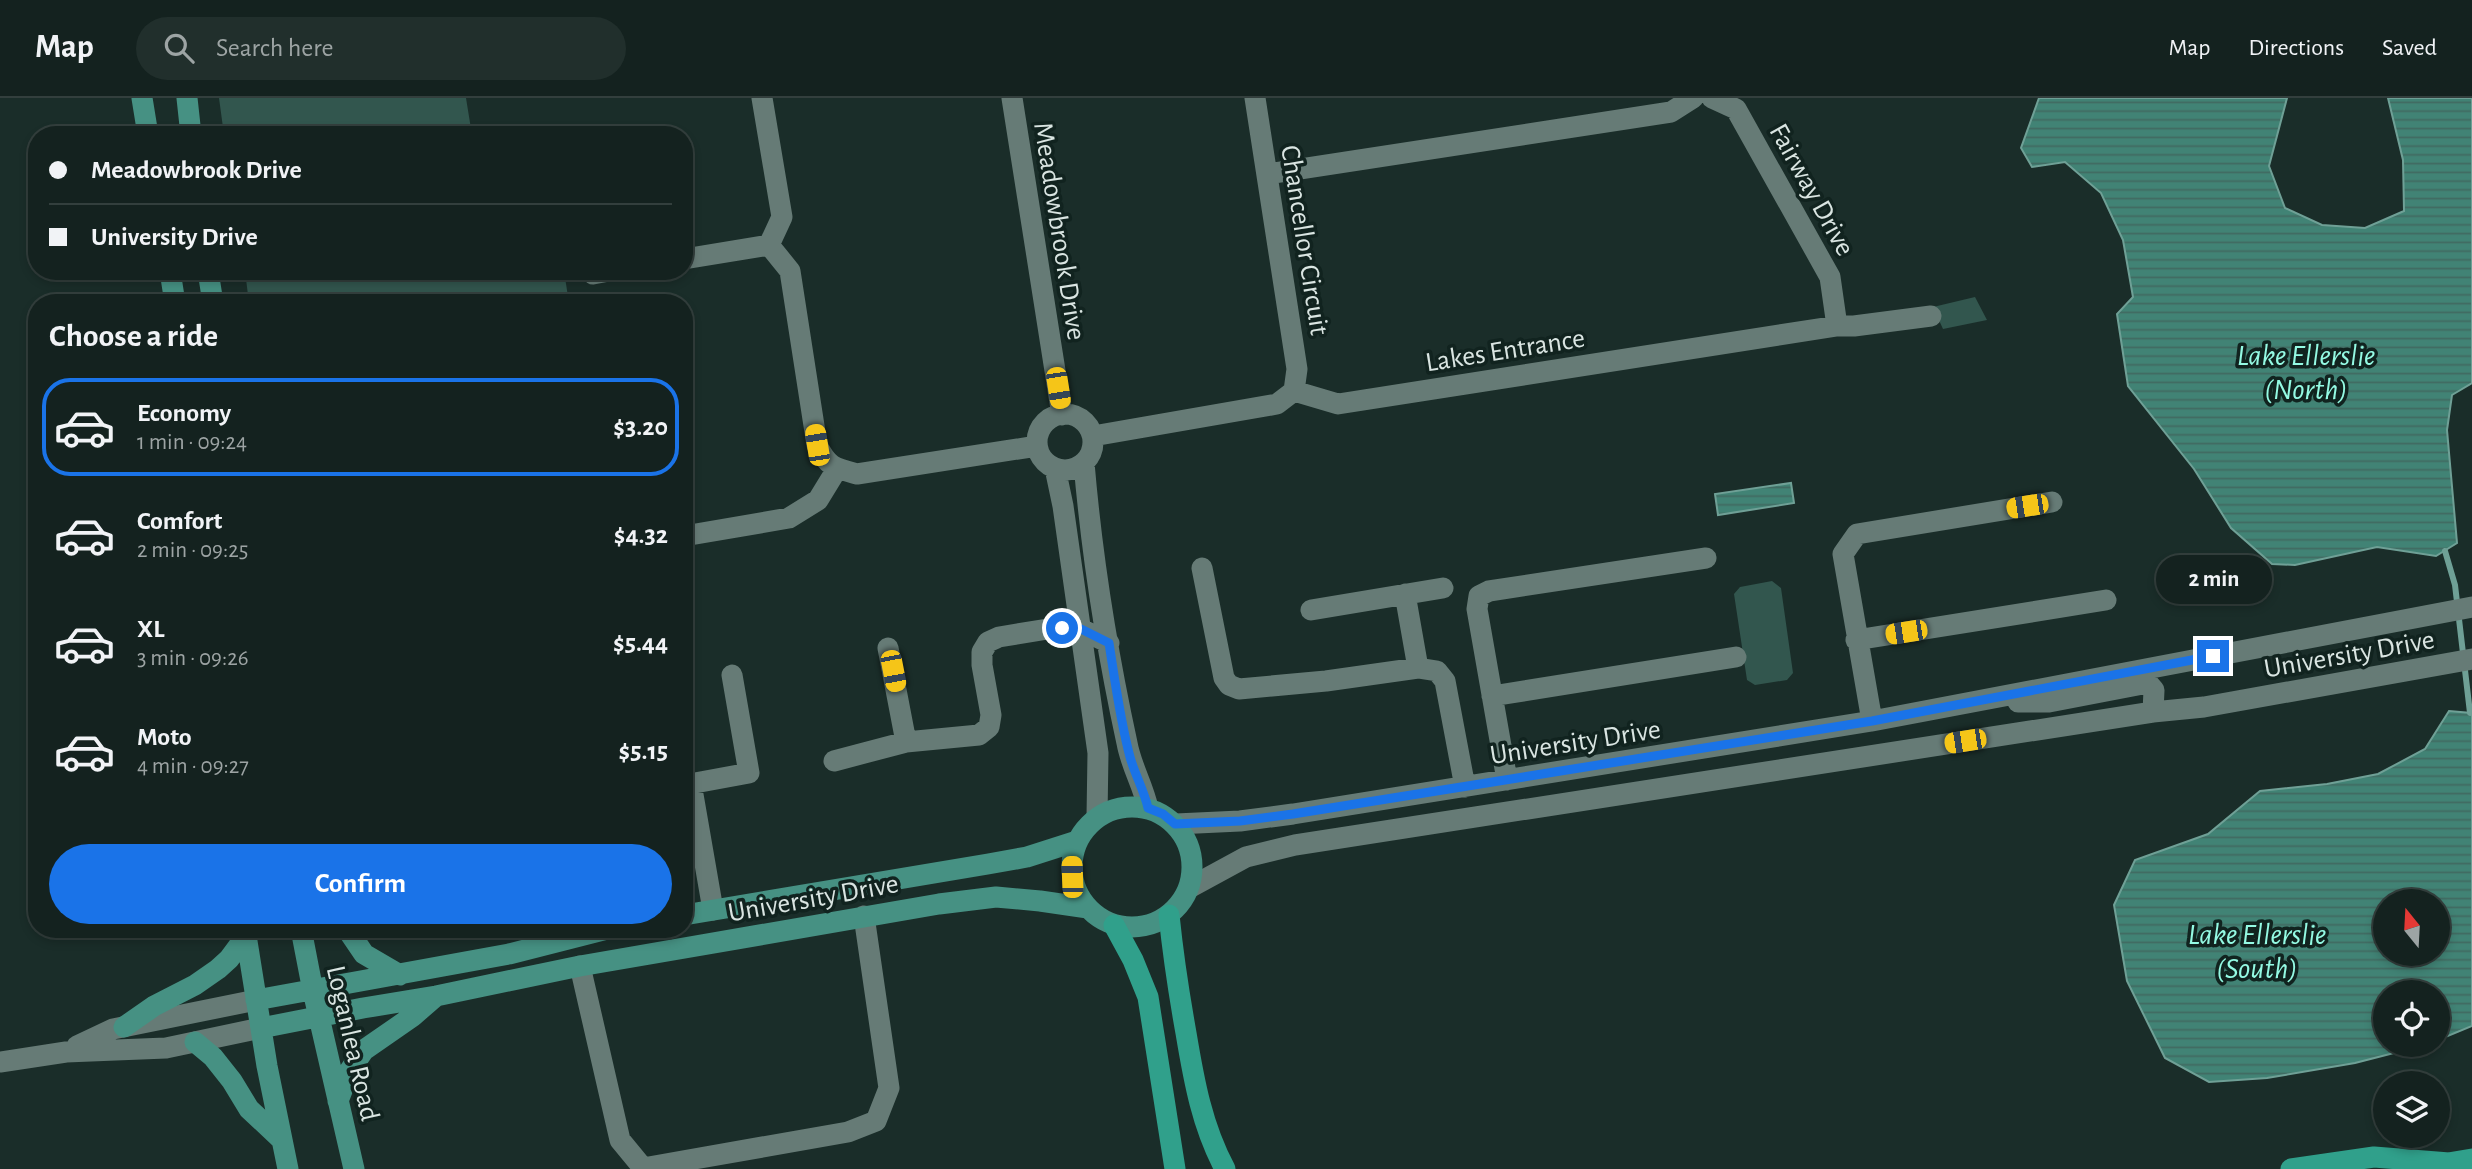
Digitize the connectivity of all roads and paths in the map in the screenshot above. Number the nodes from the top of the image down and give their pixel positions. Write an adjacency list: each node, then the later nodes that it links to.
1 (142, 98): 8 (main road)
2 (187, 98): 9 (main road)
3 (762, 98): 11 (street)
4 (1012, 98): 16 (street, Meadowbrook Drive)
5 (1255, 98): 10 (street, Chancellor Circuit)
6 (1693, 98): 10 (street)
7 (1712, 98): 14 (street, Fairway Drive)
8 (147, 126)
9 (190, 126)
10 (1267, 174): 15 (street, Chancellor Circuit)
11 (769, 244): 12 (street); 21 (street)
12 (693, 257)
13 (1931, 316): 14 (street, Lakes Entrance)
14 (1837, 326): 15 (street, Lakes Entrance)
15 (1294, 391): 17 (street)
16 (1062, 415): 17 (street); 18 (street)
17 (1093, 436): 19 (street)
18 (1037, 446): 20 (street); 21 (street)
19 (1084, 463): 20 (street); 33 (street)
20 (1055, 468): 31 (street)
21 (837, 469): 23 (street)
22 (2052, 502): 32 (street)
23 (693, 534)
24 (1706, 558): 39 (street)
25 (1202, 568): 37 (street)
26 (1443, 587): 27 (street)
27 (1405, 594): 30 (street); 37 (street)
28 (2106, 600): 32 (street)
29 (2472, 607): 40 (street, University Drive)
30 (1311, 610)
31 (1081, 629): 33 (street); 43 (street); 50 (street)
32 (1856, 640): 42 (street)
33 (1109, 643): 48 (street)
34 (888, 648): 43 (street)
35 (1736, 657): 39 (street)
36 (2472, 659): 41 (street, University Drive)
37 (1418, 668): 47 (street)
38 (732, 675): 46 (street)
39 (1492, 696): 45 (street)
40 (1981, 699): 41 (street, University Drive); 42 (street, University Drive)
41 (2153, 712): 53 (street, University Drive)
42 (1872, 721): 45 (street, University Drive)
43 (906, 743): 44 (street)
44 (834, 761)
45 (1507, 780): 47 (street, University Drive)
46 (693, 783)
47 (1465, 786): 51 (street, University Drive)
48 (1148, 808): 50 (main road); 51 (main road)
49 (693, 809): 55 (street)
50 (1097, 817): 52 (main road)
51 (1175, 824): 53 (main road)
52 (1077, 841): 54 (main road); 55 (main road, University Drive)
53 (1189, 888): 57 (main road)
54 (1087, 908): 58 (main road, University Drive); 59 (main road)
55 (713, 910): 56 (main road, University Drive)
56 (693, 913)
57 (1169, 915): 59 (main road); 83 (highway)
58 (864, 916): 65 (main road, University Drive); 65 (street)
59 (1114, 925): 82 (highway)
60 (241, 938): 71 (main road)
61 (246, 938): 69 (main road)
62 (303, 938): 67 (main road, Loganlea Road)
63 (353, 938): 66 (main road)
64 (572, 938): 66 (main road)
65 (580, 966): 68 (main road, University Drive)
66 (400, 975): 67 (main road)
67 (313, 991): 69 (main road); 70 (main road, Loganlea Road)
68 (436, 996): 70 (main road, University Drive); 76 (main road)
69 (256, 1000): 71 (street); 72 (main road)
70 (319, 1017): 72 (main road, University Drive); 76 (main road, Loganlea Road)
71 (124, 1027): 74 (street)
72 (261, 1028): 73 (street); 77 (main road)
73 (195, 1042): 74 (street); 77 (main road)
74 (66, 1052): 75 (street)
75 (0, 1062)
76 (338, 1102): 81 (main road, Loganlea Road)
77 (281, 1139): 80 (main road)
78 (2472, 1159): 79 (highway)
79 (2449, 1163): 84 (highway); 85 (highway)
80 (288, 1169)
81 (354, 1169)
82 (1175, 1169)
83 (1225, 1169)
84 (2291, 1169)
85 (2414, 1169)

